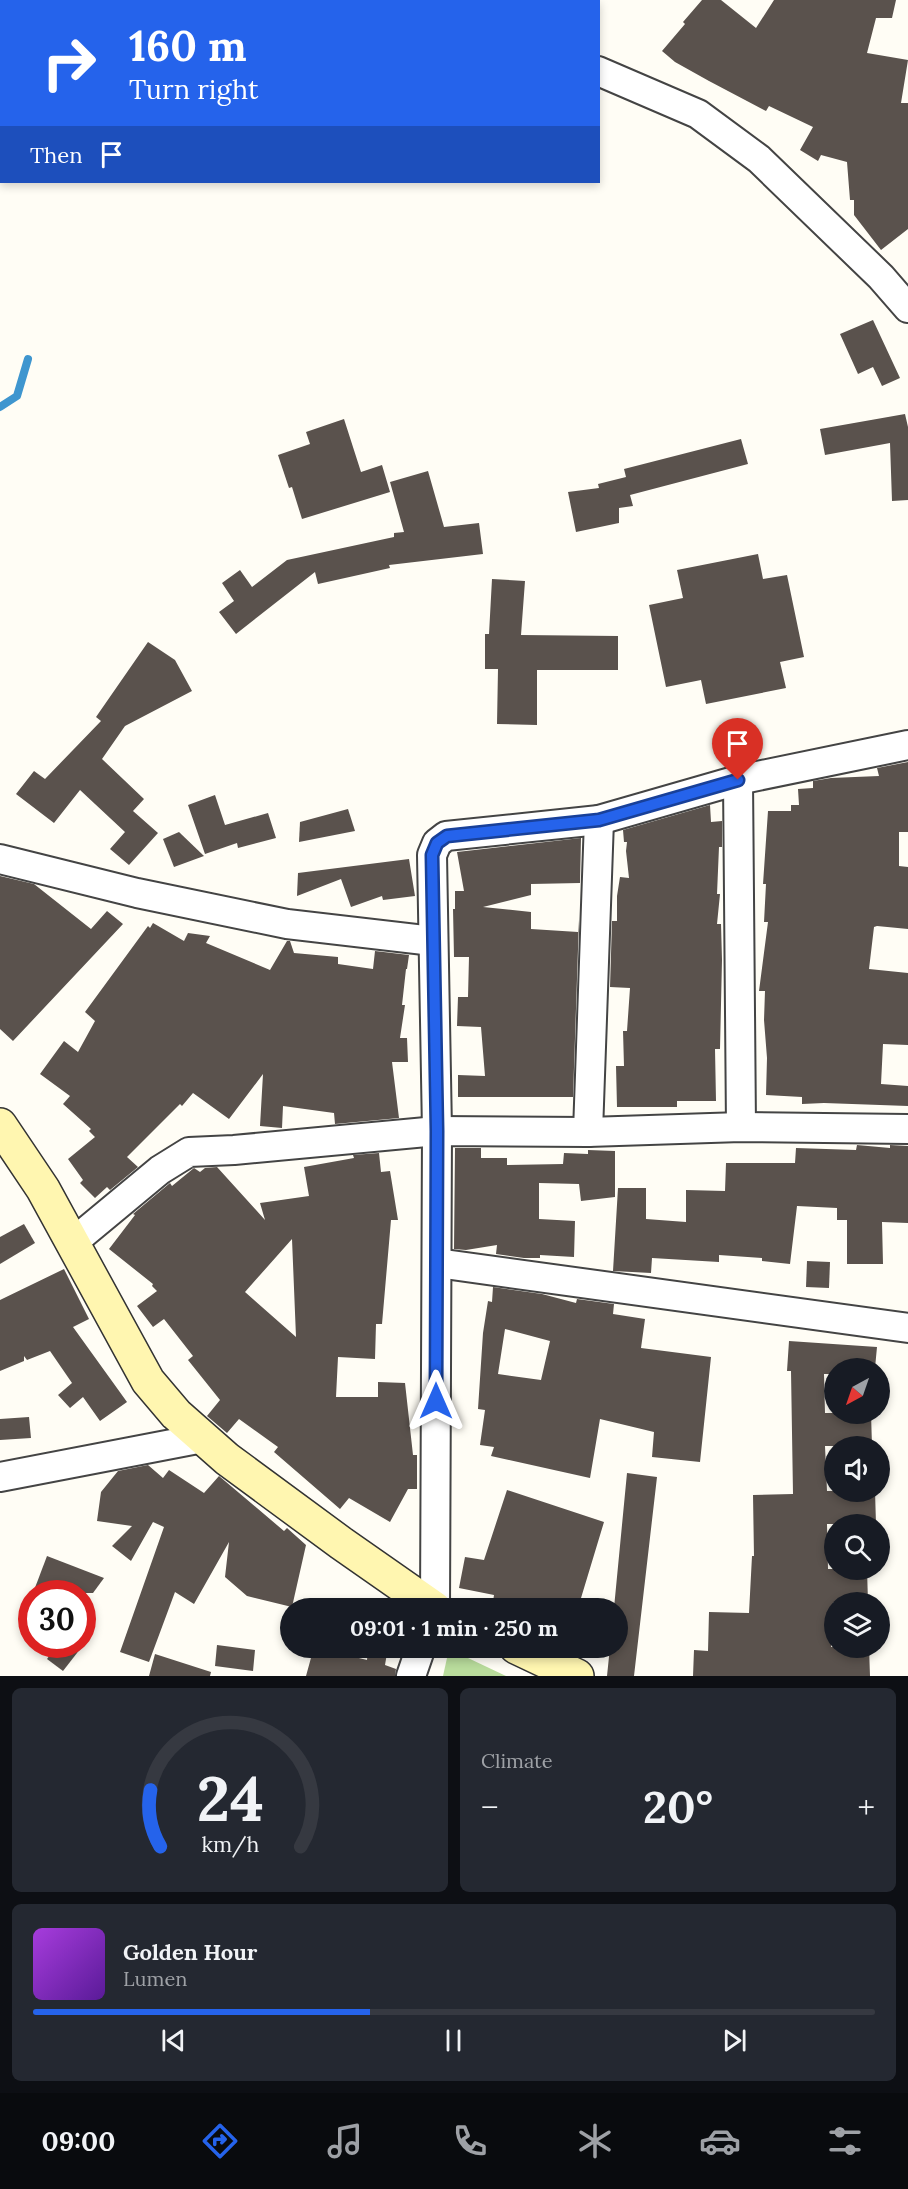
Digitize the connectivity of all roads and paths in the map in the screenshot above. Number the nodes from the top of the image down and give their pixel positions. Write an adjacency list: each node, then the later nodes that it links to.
1 (600, 72): 2 (street)
2 (908, 308)
3 (908, 745): 4 (street)
4 (738, 780): 5 (street); 9 (street)
5 (599, 820): 7 (street); 12 (street)
6 (0, 859): 7 (street)
7 (433, 941): 11 (street)
8 (0, 1125): 13 (street)
9 (741, 1127): 10 (street); 12 (street)
10 (908, 1128)
11 (437, 1131): 12 (street); 13 (street); 14 (street)
12 (588, 1132)
13 (72, 1243): 16 (street)
14 (437, 1263): 15 (street); 19 (street)
15 (908, 1328)
16 (203, 1438): 17 (street); 18 (street)
17 (0, 1477)
18 (420, 1598)
19 (434, 1598)
20 (417, 1658): 22 (street)
21 (539, 1658): 23 (street)
22 (411, 1676)
23 (577, 1676)

